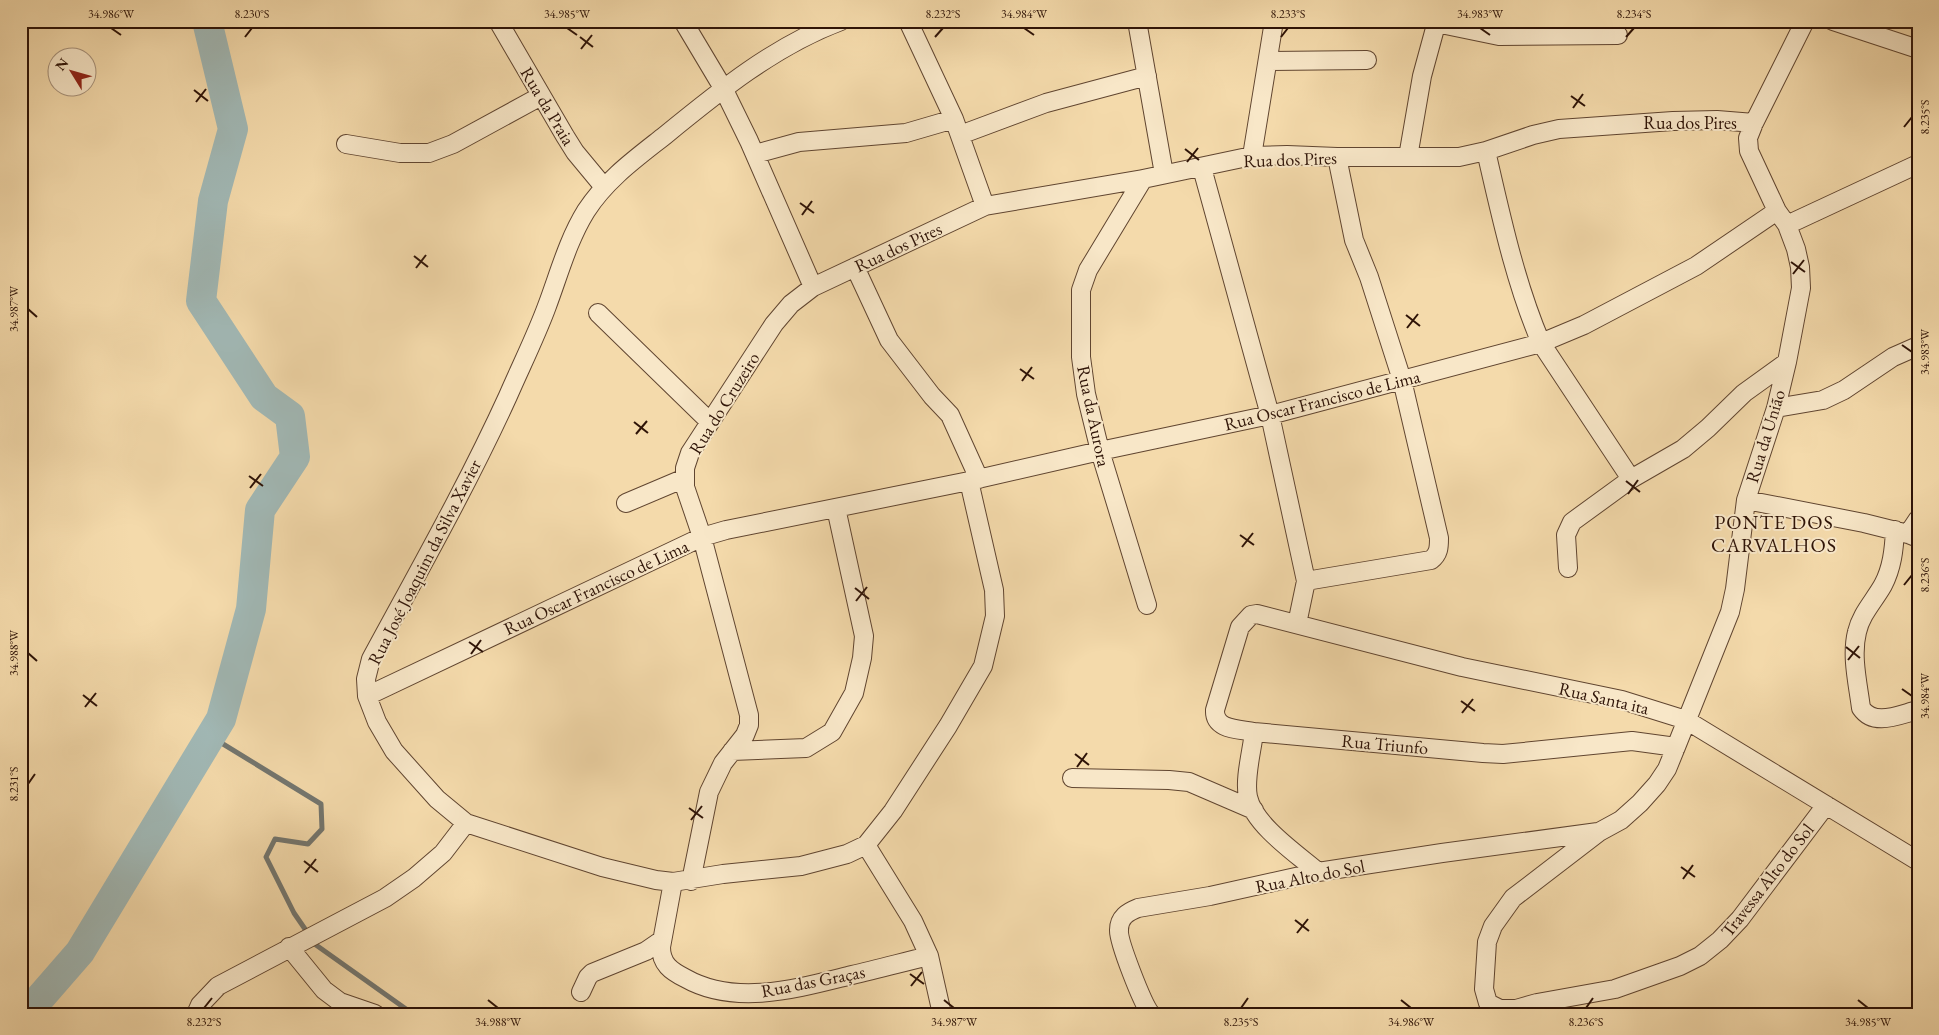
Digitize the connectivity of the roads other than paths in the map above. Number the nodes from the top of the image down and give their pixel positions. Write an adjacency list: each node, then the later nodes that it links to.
1 (498, 21): 16 (street, Rua da Praia)
2 (683, 21): 15 (street)
3 (841, 21): 15 (street, Rua José Joaquim da Silva Xavier)
4 (908, 21): 17 (street)
5 (1137, 21): 14 (street)
6 (1274, 21): 13 (street)
7 (1805, 21): 18 (street, Rua da União)
8 (1833, 21): 11 (street)
9 (1436, 22): 10 (street); 25 (street)
10 (1618, 35)
11 (1918, 49)
12 (1367, 60): 13 (street)
13 (1269, 61): 23 (street)
14 (1148, 76): 19 (street); 28 (street)
15 (723, 88): 22 (street); 30 (street, Rua José Joaquim da Silva Xavier)
16 (541, 96): 20 (street); 30 (street, Rua da Praia)
17 (954, 118): 19 (street); 22 (street)
18 (1754, 123): 21 (street, Rua dos Pires); 32 (street, Rua da União)
19 (960, 135): 31 (street)
20 (346, 144)
21 (1486, 151): 25 (street, Rua dos Pires); 36 (street)
22 (755, 154): 34 (street)
23 (1252, 156): 24 (street, Rua dos Pires); 27 (street, Rua dos Pires)
24 (1337, 157): 25 (street, Rua dos Pires); 39 (street)
25 (1408, 157)
26 (1918, 164): 32 (street, Rua Oscar Francisco de Lima)
27 (1202, 168): 28 (street, Rua dos Pires); 41 (street)
28 (1164, 174): 29 (street, Rua dos Pires)
29 (1143, 179): 31 (street, Rua dos Pires); 43 (street, Rua da Aurora)
30 (604, 187): 58 (street, Rua José Joaquim da Silva Xavier)
31 (985, 206): 33 (street, Rua dos Pires)
32 (1782, 218): 36 (street, Rua Oscar Francisco de Lima); 38 (street, Rua da União)
33 (854, 267): 34 (street, Rua dos Pires); 46 (street, Rua José Joaquim da Silva Xavier)
34 (813, 286): 42 (street, Rua do Cruzeiro)
35 (598, 313): 42 (street)
36 (1541, 344): 39 (street, Rua Oscar Francisco de Lima); 45 (street)
37 (1918, 346): 40 (street)
38 (1787, 362): 40 (street, Rua da União); 45 (street)
39 (1402, 380): 41 (street, Rua Oscar Francisco de Lima); 54 (street)
40 (1776, 408): 47 (street, Rua da União)
41 (1270, 415): 43 (street, Rua Oscar Francisco de Lima); 54 (street)
42 (710, 422): 44 (street, Rua do Cruzeiro)
43 (1100, 451): 46 (street, Rua Oscar Francisco de Lima); 55 (street, Rua da Aurora)
44 (685, 478): 48 (street); 52 (street, Rua do Cruzeiro)
45 (1631, 479): 53 (street)
46 (974, 480): 49 (street, Rua Oscar Francisco de Lima); 69 (street, Rua José Joaquim da Silva Xavier)
47 (1746, 500): 51 (street); 60 (street, Rua da União)
48 (626, 503)
49 (836, 508): 52 (street, Rua Oscar Francisco de Lima); 63 (street)
50 (1918, 519): 51 (street)
51 (1907, 534): 59 (street)
52 (702, 537): 58 (street, Rua Oscar Francisco de Lima); 63 (street, Rua do Cruzeiro)
53 (1568, 568)
54 (1306, 581): 57 (street)
55 (1147, 604)
56 (1257, 614): 57 (street, Rua Santa ita); 61 (street, Rua Triunfo)
57 (1297, 624): 60 (street, Rua Santa ita)
58 (367, 696): 67 (street, Rua José Joaquim da Silva Xavier)
59 (1918, 710)
60 (1686, 720): 62 (street, Rua da União); 65 (street, Rua Santa ita)
61 (1254, 732): 62 (street, Rua Triunfo); 66 (street)
62 (1676, 747): 68 (street, Rua da União)
63 (732, 751): 72 (street, Rua do Cruzeiro)
64 (1072, 778): 66 (street)
65 (1826, 805): 68 (street, Travessa Alto do Sol); 70 (street, Rua Santa ita)
66 (1254, 810): 71 (street)
67 (466, 823): 73 (street, Rua José Joaquim da Silva Xavier); 75 (street)
68 (1599, 832): 71 (street, Rua Alto do Sol)
69 (866, 845): 72 (street, Rua José Joaquim da Silva Xavier); 76 (street)
70 (1918, 861)
71 (1318, 872): 80 (street, Rua Alto do Sol)
72 (691, 880): 73 (street, Rua José Joaquim da Silva Xavier)
73 (672, 882): 74 (street, Rua das Graças)
74 (662, 940): 76 (street, Rua das Graças); 77 (street)
75 (295, 944): 78 (street); 79 (street)
76 (930, 956): 82 (street)
77 (581, 992)
78 (340, 1008): 81 (street)
79 (198, 1010)
80 (1150, 1012)
81 (375, 1014)
82 (942, 1014)

